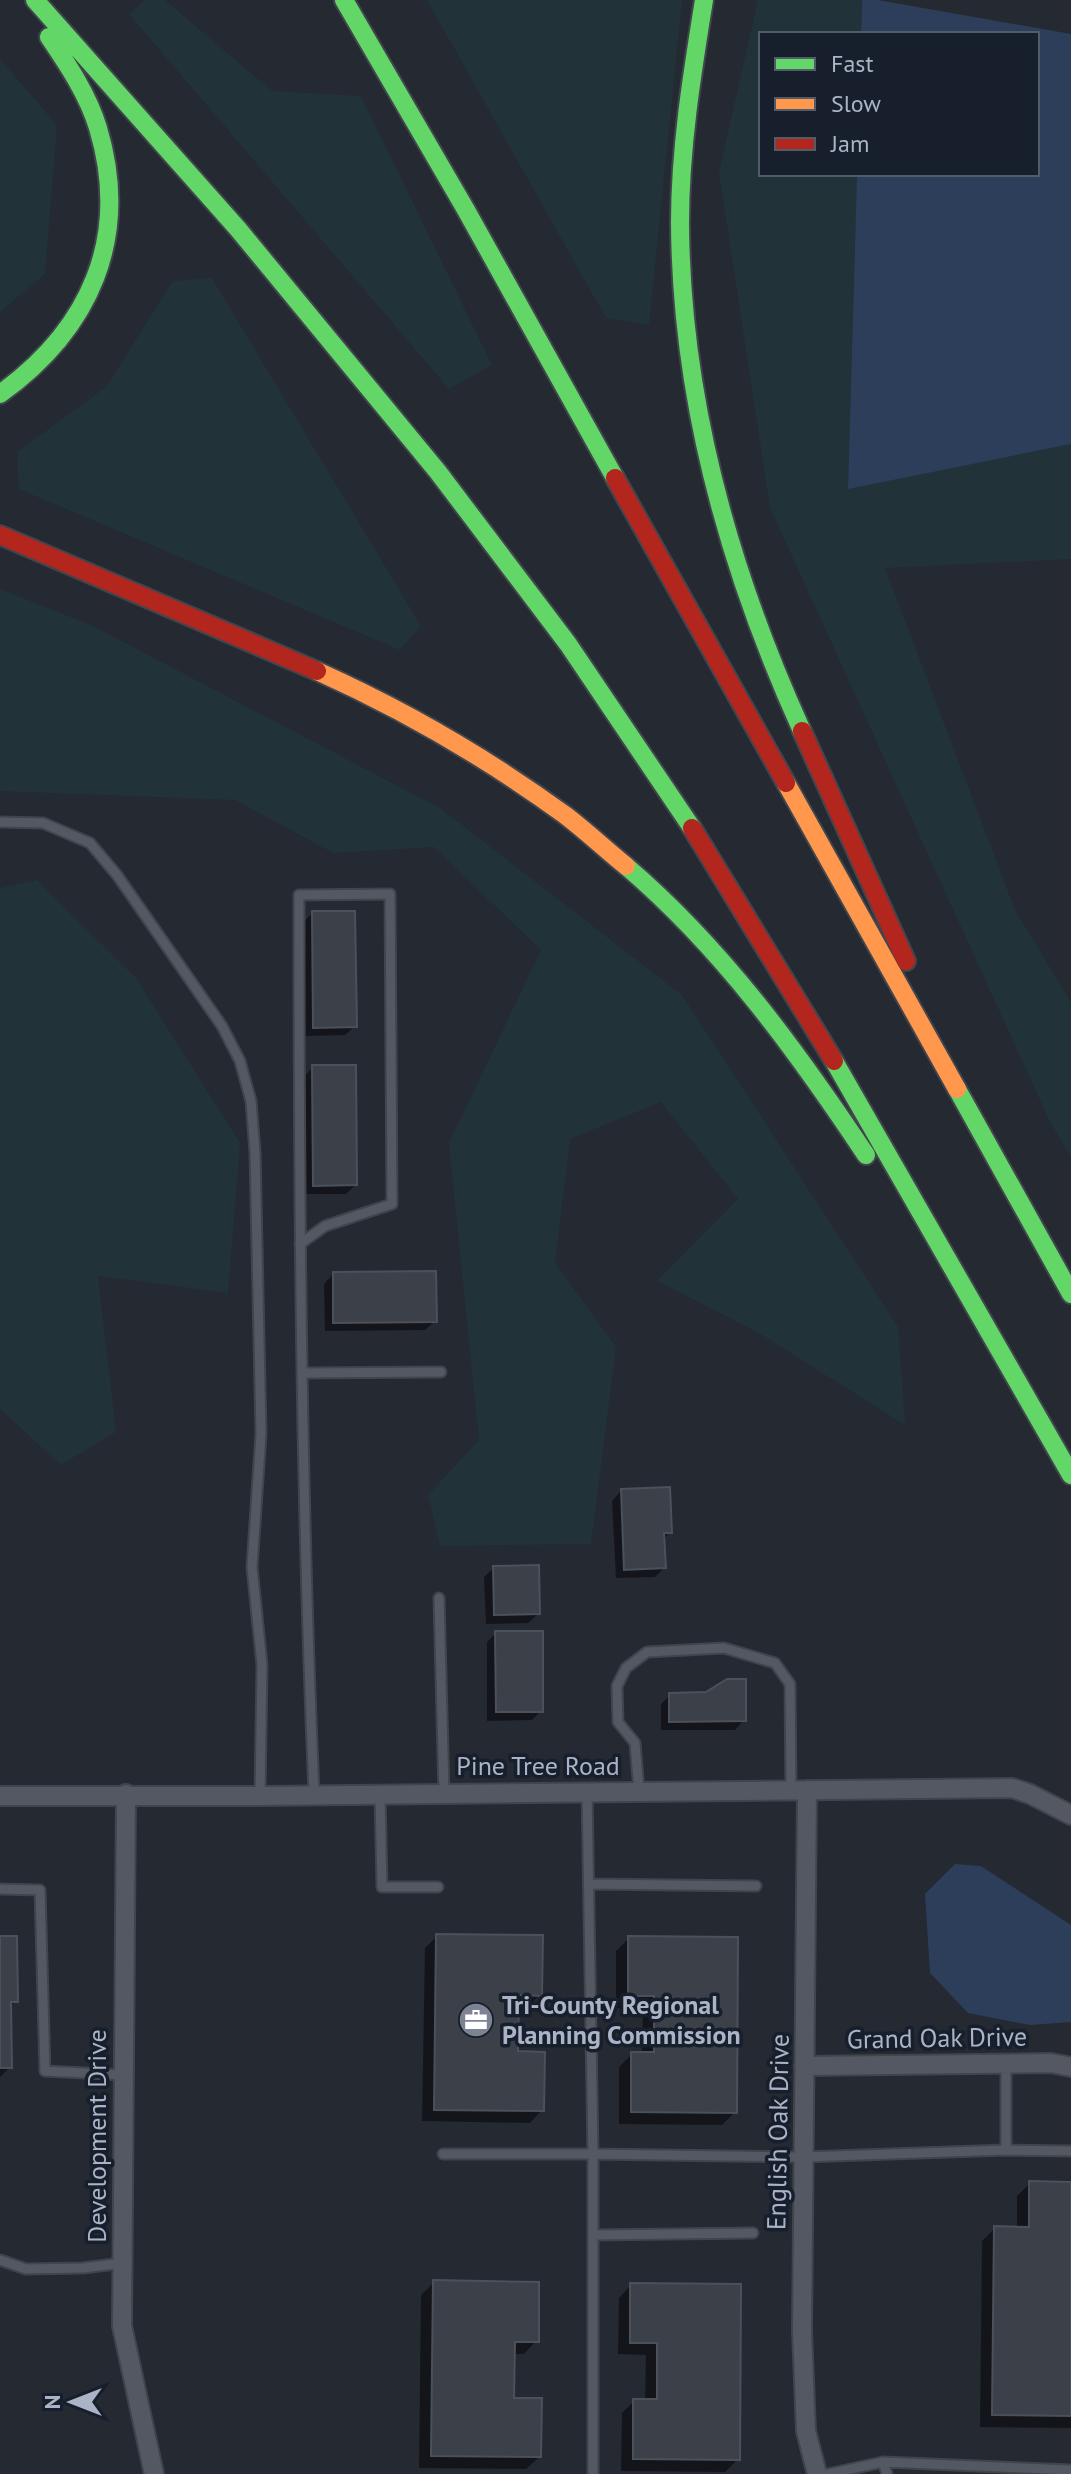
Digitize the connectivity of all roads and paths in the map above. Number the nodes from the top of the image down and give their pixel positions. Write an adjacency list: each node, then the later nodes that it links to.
1 (20, 0): 5 (highway)
2 (35, 0): 13 (highway)
3 (344, 0): 8 (highway)
4 (704, 0): 8 (highway)
5 (0, 394)
6 (0, 535): 14 (highway)
7 (0, 822): 24 (lane)
8 (992, 1154): 10 (highway)
9 (300, 1244): 9 (lane); 12 (lane)
10 (1071, 1294)
11 (441, 1372): 12 (lane)
12 (302, 1373): 19 (lane)
13 (1071, 1475)
14 (1071, 1483)
15 (439, 1598): 21 (lane)
16 (799, 1790): 18 (street, Pine Tree Road); 18 (lane); 25 (street, Pine Tree Road); 31 (street, English Oak Drive)
17 (587, 1791): 18 (street, Pine Tree Road); 21 (street, Pine Tree Road); 26 (lane)
18 (639, 1791)
19 (314, 1793): 20 (street, Pine Tree Road); 24 (street, Pine Tree Road)
20 (380, 1793): 21 (street, Pine Tree Road); 28 (lane)
21 (444, 1793)
22 (126, 1794): 23 (street, Pine Tree Road); 24 (street, Pine Tree Road); 33 (street, Development Drive)
23 (0, 1796)
24 (260, 1796)
25 (1071, 1815)
26 (590, 1884): 27 (lane); 37 (lane)
27 (756, 1886)
28 (438, 1887)
29 (0, 1889): 33 (lane)
30 (1006, 2063): 31 (street, Grand Oak Drive); 32 (street, Grand Oak Drive); 34 (lane)
31 (804, 2066): 38 (street, English Oak Drive)
32 (1071, 2067)
33 (123, 2075): 42 (street, Development Drive)
34 (1006, 2150): 35 (lane); 38 (lane)
35 (1071, 2151)
36 (443, 2154): 37 (lane)
37 (593, 2154): 38 (lane); 40 (lane)
38 (804, 2157): 47 (street, English Oak Drive)
39 (753, 2233): 40 (lane)
40 (593, 2235): 46 (lane)
41 (0, 2260): 42 (lane)
42 (123, 2263): 45 (street, Development Drive)
43 (883, 2462): 44 (lane); 48 (lane); 49 (lane)
44 (1071, 2470)
45 (154, 2474)
46 (593, 2474)
47 (817, 2474)
48 (828, 2474)
49 (887, 2474)

